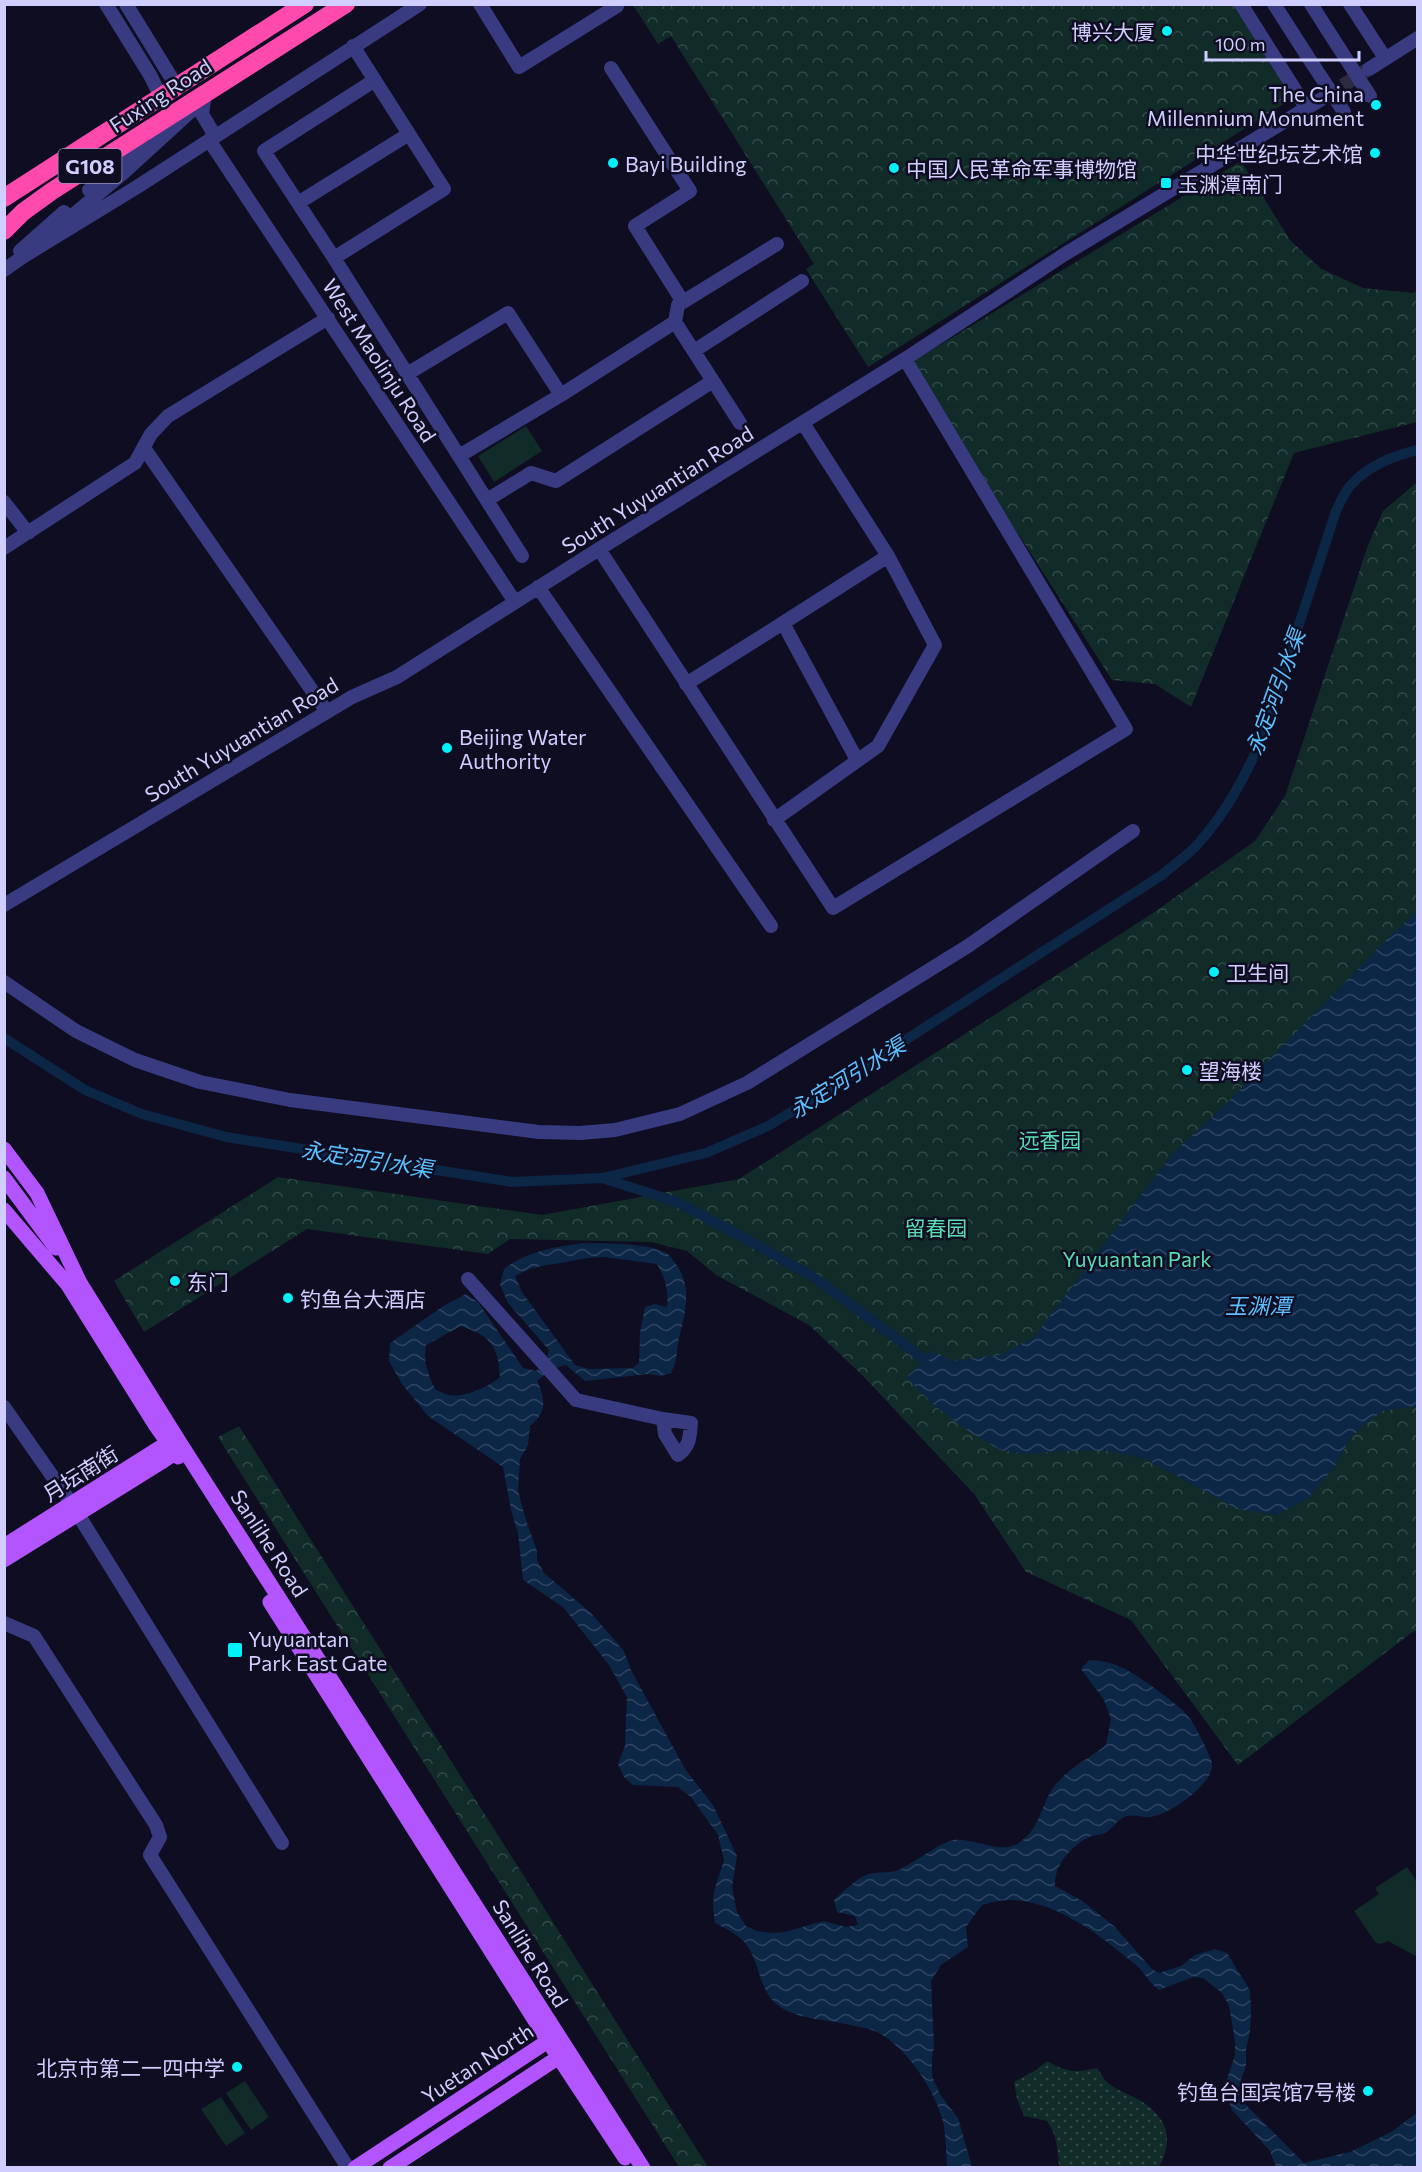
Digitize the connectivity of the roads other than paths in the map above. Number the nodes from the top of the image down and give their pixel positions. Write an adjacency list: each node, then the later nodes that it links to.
1 (106, 4): 19 (street)
2 (126, 4): 15 (street)
3 (305, 4): 21 (highway, Fuxing Road / G108)
4 (346, 4): 17 (highway, Fuxing Road / G108)
5 (420, 4): 13 (street)
6 (616, 4): 11 (street)
7 (1241, 4): 27 (street)
8 (1274, 4): 28 (street, bridge)
9 (1311, 4): 22 (street, bridge)
10 (1350, 4): 14 (street)
11 (484, 6)
12 (1418, 38): 14 (street)
13 (353, 46): 20 (street); 30 (street)
14 (1385, 58): 18 (street)
15 (164, 66): 19 (street); 21 (street)
16 (611, 68): 42 (street)
17 (243, 69): 25 (street); 26 (highway, Fuxing Road / G108)
18 (1369, 69)
19 (150, 75): 23 (street)
20 (375, 80): 29 (street); 34 (street)
21 (177, 87): 23 (highway, Fuxing Road / G108)
22 (1370, 96)
23 (161, 97): 31 (highway, Fuxing Road / G108)
24 (1325, 97): 27 (street, South Yuyuantian Road)
25 (204, 100): 30 (street, West Maolinju Road); 37 (street)
26 (180, 109): 35 (highway, Fuxing Road / G108); 39 (street)
27 (1307, 109): 46 (street, South Yuyuantian Road)
28 (1344, 112)
29 (409, 135): 34 (street); 38 (street)
30 (212, 138): 37 (street); 43 (street, West Maolinju Road)
31 (41, 174): 32 (street); 33 (highway, Fuxing Road / G108)
32 (4, 189)
33 (4, 198)
34 (298, 203): 38 (street)
35 (4, 231)
36 (777, 244): 42 (street)
37 (24, 256): 40 (street)
38 (334, 258): 47 (street)
39 (4, 265)
40 (4, 270)
41 (802, 281): 45 (street)
42 (683, 302): 44 (street)
43 (328, 318): 52 (street); 62 (street, West Maolinju Road)
44 (675, 322): 45 (street); 49 (street)
45 (694, 351): 48 (street)
46 (905, 360): 51 (street, South Yuyuantian Road); 67 (street)
47 (407, 374): 49 (street); 53 (street)
48 (713, 381): 50 (street); 54 (street)
49 (561, 395): 53 (street)
50 (740, 423)
51 (804, 423): 58 (street, South Yuyuantian Road); 60 (street)
52 (144, 448): 56 (street); 65 (street)
53 (459, 456): 54 (street)
54 (487, 500): 59 (street)
55 (4, 502): 56 (street)
56 (27, 533): 57 (street)
57 (4, 548)
58 (598, 549): 61 (street, South Yuyuantian Road); 64 (street)
59 (522, 556)
60 (888, 556): 63 (street); 66 (street)
61 (538, 587): 62 (street, South Yuyuantian Road); 70 (street)
62 (515, 602): 65 (street, South Yuyuantian Road)
63 (783, 623): 64 (street); 66 (street)
64 (686, 684): 67 (street)
65 (327, 712): 69 (street, South Yuyuantian Road)
66 (857, 760): 67 (street)
67 (774, 820)
68 (1133, 831): 71 (street)
69 (4, 905)
70 (771, 926)
71 (4, 982)
72 (4, 1149): 76 (main road, Sanlihe Road)
73 (4, 1178): 76 (main road)
74 (4, 1210): 76 (main road, Sanlihe Road)
75 (468, 1279): 78 (street)
76 (74, 1284): 79 (main road, Sanlihe Road)
77 (4, 1407): 80 (street)
78 (663, 1419)
79 (174, 1446): 80 (main road, 月坛南街); 85 (main road, Sanlihe Road)
80 (74, 1508): 81 (main road, 月坛南街); 82 (main road); 84 (street)
81 (4, 1546)
82 (4, 1560)
83 (4, 1623): 87 (street)
84 (282, 1843)
85 (554, 2040): 86 (main road, Sanlihe Road); 88 (main road, Yuetan North); 91 (main road, Sanlihe Road)
86 (559, 2057): 89 (main road, Yuetan North); 90 (main road, Sanlihe Road)
87 (348, 2168)
88 (355, 2168)
89 (390, 2168)
90 (631, 2168)
91 (643, 2168)

